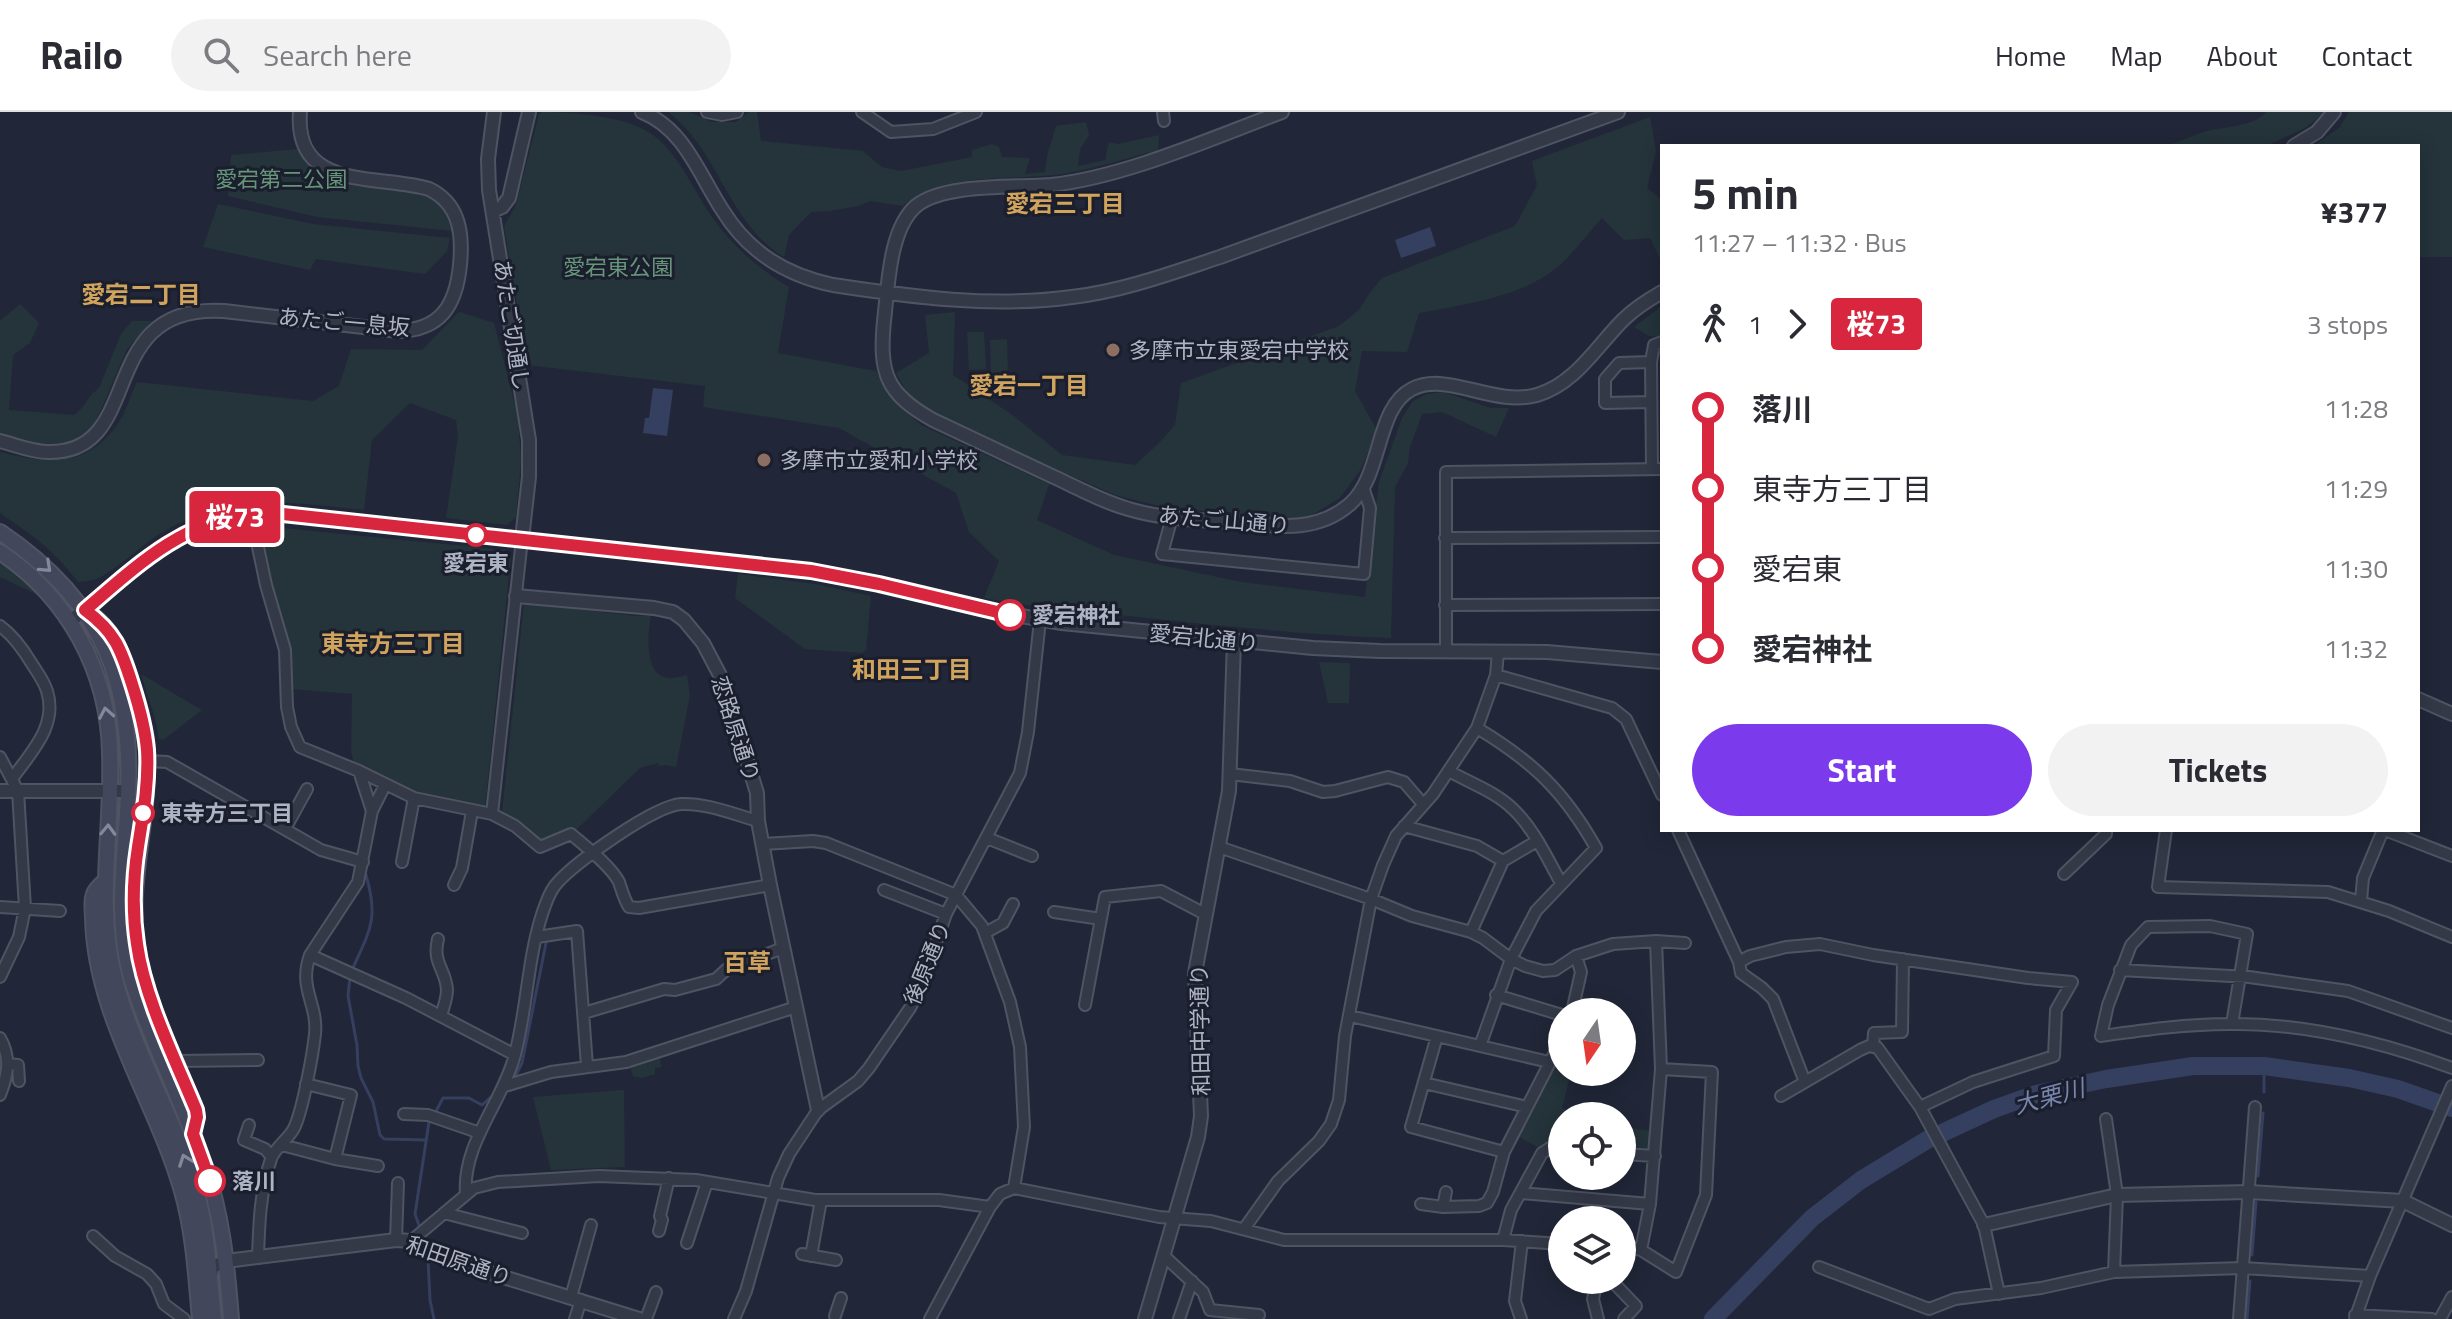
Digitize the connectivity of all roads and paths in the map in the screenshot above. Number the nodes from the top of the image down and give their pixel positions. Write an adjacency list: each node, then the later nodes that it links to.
1 (300, 112): 19 (street, あたご一息坂)
2 (494, 112): 13 (street, あたご切通し)
3 (529, 112): 13 (street)
4 (642, 112): 14 (street)
5 (707, 112): 6 (street)
6 (737, 112)
7 (862, 112): 8 (street)
8 (976, 112)
9 (1282, 112): 14 (street, あたご山通り)
10 (1618, 112): 14 (street)
11 (2334, 112): 12 (street)
12 (2297, 144)
13 (493, 211): 27 (street, あたご切通し)
14 (888, 292): 23 (street, あたご山通り)
15 (1660, 293): 21 (street, あたご山通り)
16 (1660, 343): 17 (street)
17 (1651, 362): 18 (street); 18 (street)
18 (1651, 402): 20 (street)
19 (0, 441)
20 (1657, 469): 26 (street)
21 (1363, 487): 23 (street, あたご山通り); 23 (street)
22 (251, 514): 27 (street, 愛宕北通り); 32 (street, 愛宕北通り); 46 (street)
23 (1172, 517)
24 (0, 532): 32 (main road, one-way to 32)
25 (1660, 537): 26 (street)
26 (1445, 538): 31 (street)
27 (522, 539): 29 (street); 33 (street, 愛宕北通り)
28 (0, 552): 34 (main road)
29 (516, 596): 61 (street); 62 (street, 恋路原通り)
30 (1660, 604): 31 (street)
31 (1445, 605): 37 (street)
32 (85, 610): 34 (street, 愛宕北通り); 45 (main road); 55 (main road)
33 (1040, 620): 36 (street, 愛宕北通り); 70 (street, 後原通り)
34 (71, 621): 54 (main road, one-way to 34)
35 (0, 626): 49 (street)
36 (1234, 641): 37 (street, 愛宕北通り); 48 (street, 和田中学通り)
37 (1446, 652): 38 (street, 愛宕北通り)
38 (1498, 652): 39 (street, 愛宕北通り); 40 (street)
39 (1660, 662)
40 (1496, 675): 43 (street); 56 (street)
41 (2420, 700): 42 (street)
42 (2452, 714)
43 (1477, 728): 47 (street); 82 (street)
44 (0, 757): 49 (street)
45 (147, 761): 64 (street); 128 (main road)
46 (359, 771): 50 (street); 59 (street)
47 (1449, 771): 58 (street); 71 (street)
48 (1230, 774): 58 (street); 73 (street, 和田中学通り)
49 (12, 779): 53 (street)
50 (385, 785): 57 (street); 59 (street)
51 (307, 789): 64 (street)
52 (0, 791): 53 (street)
53 (18, 791): 54 (street); 91 (street)
54 (110, 791): 55 (street); 81 (main road, one-way to 54)
55 (128, 791): 152 (main road)
56 (1660, 791)
57 (414, 798): 60 (street); 79 (street)
58 (1423, 804): 63 (street)
59 (372, 811): 78 (street)
60 (472, 811): 61 (street); 83 (street)
61 (492, 814): 74 (street)
62 (758, 821): 72 (street, 恋路原通り); 74 (street)
63 (1404, 826): 77 (street); 87 (street)
64 (285, 829): 78 (street)
65 (1679, 832): 109 (street)
66 (2106, 832): 80 (street)
67 (2166, 832): 88 (street)
68 (2383, 832): 88 (street)
69 (2389, 832): 76 (street)
70 (987, 838): 75 (street); 86 (street, 後原通り)
71 (1537, 841): 77 (street); 82 (street)
72 (763, 844): 84 (street, 恋路原通り); 86 (street)
73 (1219, 847): 87 (street); 95 (street, 和田中学通り)
74 (593, 853): 84 (street); 99 (street)
75 (1032, 856)
76 (2452, 856)
77 (1503, 861): 97 (street)
78 (363, 862): 105 (street)
79 (402, 862)
80 (2064, 874)
81 (106, 880): 202 (main road, one-way to 81); 216 (main road)
82 (1561, 883): 107 (street)
83 (454, 885)
84 (770, 885): 104 (street, 恋路原通り)
85 (884, 890): 94 (street)
86 (956, 895): 94 (street, 後原通り); 98 (street)
87 (1371, 899): 97 (street); 120 (street)
88 (2361, 901): 100 (street)
89 (1013, 904): 98 (street)
90 (0, 907): 91 (street)
91 (25, 908): 92 (street); 112 (street)
92 (60, 911)
93 (1054, 912): 96 (street)
94 (946, 914): 147 (street, 後原通り)
95 (1205, 914): 96 (street); 178 (street, 和田中学通り)
96 (1101, 919): 115 (street)
97 (1471, 932): 107 (street)
98 (985, 933): 164 (street)
99 (537, 937): 118 (street); 127 (street)
100 (2452, 937)
101 (438, 939): 119 (street)
102 (1656, 941): 103 (street); 106 (street); 135 (street)
103 (1685, 943)
104 (783, 948): 116 (street, 恋路原通り); 118 (street)
105 (310, 955): 119 (street); 139 (street)
106 (1576, 956): 107 (street); 114 (street)
107 (1511, 959): 113 (street)
108 (1903, 959): 109 (street); 126 (street); 146 (street)
109 (1739, 962): 137 (street)
110 (2120, 970): 111 (street); 111 (street); 121 (street)
111 (2240, 976): 121 (street); 122 (street)
112 (0, 977)
113 (1496, 995): 117 (street); 125 (street)
114 (1575, 998)
115 (1085, 1005)
116 (796, 1007): 133 (street); 147 (street, 恋路原通り)
117 (1548, 1011)
118 (584, 1013): 133 (street)
119 (441, 1016): 127 (street)
120 (1350, 1016): 123 (street); 182 (street)
121 (2232, 1024): 134 (street)
122 (2452, 1028)
123 (1437, 1036): 125 (street); 138 (street)
124 (0, 1038): 130 (street)
125 (1480, 1046): 129 (street)
126 (1873, 1047): 137 (street); 146 (street)
127 (515, 1055): 140 (street)
128 (176, 1061): 131 (street); 152 (main road)
129 (1548, 1062)
130 (8, 1064): 136 (street); 142 (street)
131 (251, 1064)
132 (1548, 1064): 144 (street)
133 (587, 1066): 140 (street)
134 (2452, 1068)
135 (1661, 1069): 158 (street); 193 (street)
136 (19, 1081)
137 (1805, 1082): 143 (street)
138 (1424, 1083): 144 (street); 155 (street)
139 (306, 1084): 153 (street); 159 (street)
140 (505, 1086): 151 (street)
141 (2452, 1086): 172 (street)
142 (0, 1095)
143 (1781, 1096)
144 (1527, 1107): 155 (street)
145 (2255, 1107): 166 (street)
146 (1921, 1108): 180 (street)
147 (818, 1110): 169 (street, 後原通り)
148 (404, 1114): 151 (street)
149 (2106, 1119): 170 (street)
150 (249, 1125): 157 (street)
151 (480, 1133): 168 (street)
152 (193, 1134): 197 (main road)
153 (282, 1145): 157 (street); 159 (street)
154 (1548, 1149): 167 (street)
155 (1504, 1152): 176 (street)
156 (1636, 1155): 158 (street)
157 (271, 1156): 195 (street)
158 (1655, 1156): 174 (street)
159 (335, 1159): 160 (street)
160 (378, 1166)
161 (669, 1178): 162 (street); 168 (street); 183 (street)
162 (707, 1182): 169 (street); 189 (street)
163 (398, 1183): 186 (street)
164 (1014, 1188): 175 (street); 178 (street)
165 (1446, 1192): 176 (street)
166 (2249, 1192): 170 (street); 172 (street); 199 (street)
167 (1521, 1193): 174 (street); 187 (street)
168 (466, 1194): 177 (street)
169 (772, 1194): 171 (street); 221 (street, 後原通り)
170 (2117, 1195): 180 (street); 200 (street)
171 (821, 1200): 175 (street); 196 (street)
172 (2403, 1201): 181 (street); 201 (street)
173 (1421, 1204): 176 (street)
174 (1650, 1204): 193 (street)
175 (990, 1207): 222 (street)
176 (1443, 1207)
177 (444, 1213): 184 (street); 191 (street)
178 (1175, 1218): 182 (street); 194 (street, 和田中学通り)
179 (591, 1225): 209 (street)
180 (1984, 1225): 207 (street)
181 (2452, 1225)
182 (1244, 1229): 187 (street)
183 (659, 1231)
184 (522, 1233)
185 (93, 1236): 215 (street)
186 (396, 1240): 191 (street, 和田原通り); 195 (street, 和田原通り)
187 (1503, 1240): 188 (street)
188 (1522, 1241): 190 (street); 225 (street)
189 (687, 1243)
190 (1548, 1243)
191 (419, 1244): 209 (street, 和田原通り)
192 (1636, 1249): 193 (street)
193 (1641, 1250)
194 (1164, 1256): 203 (street); 223 (street, 和田中学通り)
195 (258, 1258): 197 (street, 和田原通り)
196 (836, 1260)
197 (226, 1261): 202 (street); 212 (main road)
198 (1819, 1267): 207 (street)
199 (2243, 1268): 200 (street); 201 (street); 228 (street)
200 (2114, 1272): 207 (street)
201 (2370, 1276): 214 (street)
202 (210, 1277): 217 (main road)
203 (1192, 1281): 211 (street); 224 (street)
204 (656, 1292): 220 (street)
205 (1594, 1294): 226 (street)
206 (1624, 1294): 227 (street)
207 (1999, 1294)
208 (2452, 1297): 230 (street)
209 (576, 1298): 218 (street); 219 (street, 和田原通り)
210 (841, 1298): 213 (street)
211 (1259, 1315)
212 (230, 1316)
213 (836, 1316)
214 (2355, 1317): 229 (street)
215 (184, 1319)
216 (200, 1319)
217 (214, 1319)
218 (575, 1319)
219 (639, 1319)
220 (646, 1319)
221 (734, 1319)
222 (930, 1319)
223 (1145, 1319)
224 (1179, 1319)
225 (1521, 1319)
226 (1598, 1319)
227 (1624, 1319)
228 (2239, 1319)
229 (2432, 1319)
230 (2440, 1319)

